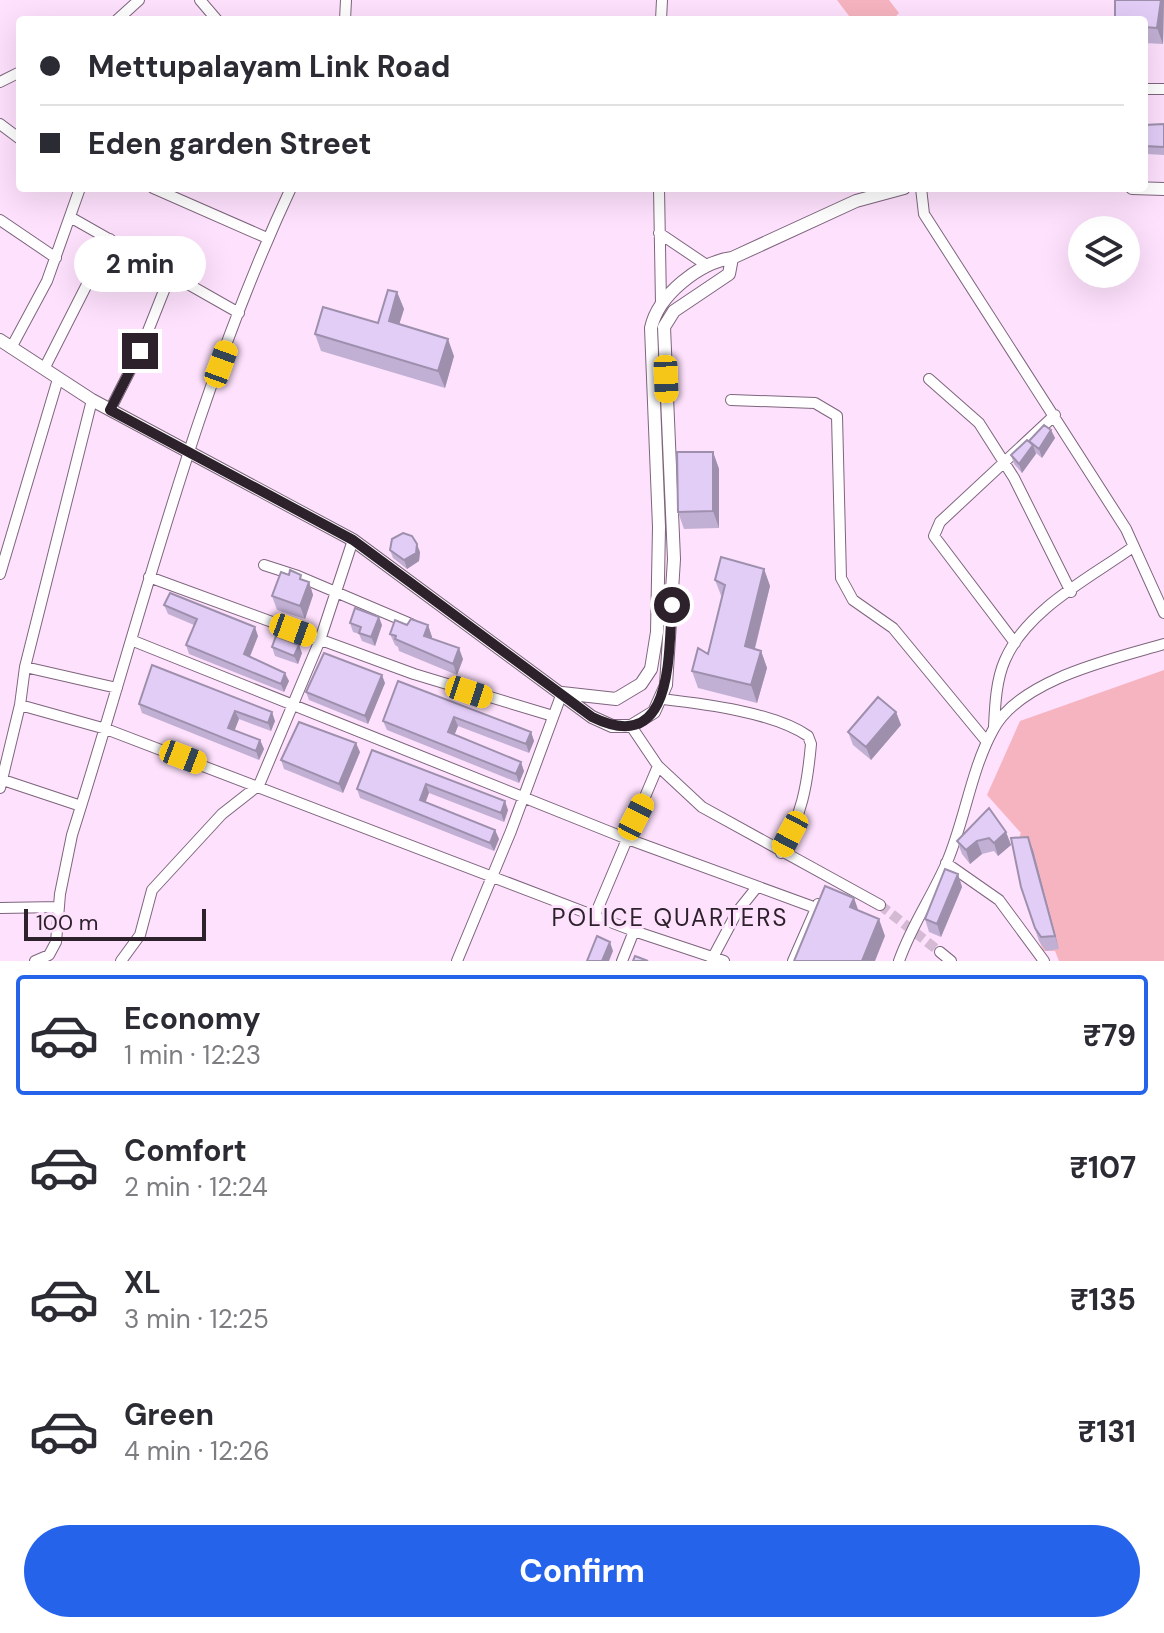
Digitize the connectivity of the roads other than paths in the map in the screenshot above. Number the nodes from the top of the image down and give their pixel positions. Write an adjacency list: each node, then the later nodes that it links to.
1 (139, 0): 3 (street)
2 (200, 0): 4 (street)
3 (121, 16)
4 (214, 16)
5 (78, 192): 11 (street)
6 (162, 192): 14 (street)
7 (289, 192): 14 (street)
8 (659, 192): 13 (street)
9 (889, 192): 17 (street)
10 (921, 192): 29 (street)
11 (70, 217): 15 (street); 16 (street)
12 (0, 220): 16 (street)
13 (659, 233): 18 (street); 20 (street)
14 (267, 238): 21 (street)
15 (110, 239): 19 (street); 23 (street)
16 (56, 258): 22 (street)
17 (732, 258): 18 (street); 48 (street)
18 (708, 266): 20 (street)
19 (171, 273): 21 (street); 28 (street)
20 (661, 304): 47 (street)
21 (239, 313): 30 (street)
22 (5, 344): 23 (street)
23 (44, 369): 24 (street)
24 (58, 379): 26 (street); 35 (street)
25 (929, 379): 31 (street)
26 (92, 400): 28 (street); 45 (street)
27 (731, 400): 57 (street)
28 (110, 410): 30 (street)
29 (1055, 415): 31 (street); 33 (street)
30 (187, 449): 32 (street); 36 (street)
31 (1004, 462): 38 (street); 43 (street)
32 (353, 540): 37 (street); 47 (street)
33 (1133, 547): 38 (street); 39 (street)
34 (264, 565): 37 (street)
35 (0, 574)
36 (149, 577): 41 (street); 42 (street)
37 (336, 591): 40 (street); 42 (street)
38 (1071, 592): 43 (street)
39 (1164, 613)
40 (411, 624)
41 (131, 640): 46 (street); 50 (street)
42 (320, 640): 50 (street); 51 (street)
43 (1015, 643): 55 (street)
44 (1164, 644): 55 (street)
45 (25, 667): 46 (street); 49 (street)
46 (117, 688): 56 (street)
47 (562, 693): 51 (street); 54 (street)
48 (662, 699): 54 (street); 64 (street)
49 (20, 705): 53 (street); 56 (street)
50 (292, 707): 60 (street); 61 (street)
51 (553, 716): 61 (street)
52 (0, 722): 53 (street)
53 (13, 726): 59 (street)
54 (631, 726): 58 (street)
55 (994, 727): 57 (street)
56 (106, 729): 60 (street); 62 (street)
57 (987, 742): 65 (street)
58 (658, 766): 63 (street); 64 (street)
59 (2, 784): 62 (street)
60 (259, 785): 66 (street); 79 (street)
61 (523, 798): 63 (street); 66 (street)
62 (81, 806): 70 (street)
63 (625, 838): 68 (street); 73 (street)
64 (781, 853): 67 (street)
65 (946, 863): 84 (street); 86 (street)
66 (493, 874): 73 (street); 80 (street)
67 (829, 879): 69 (street); 72 (street)
68 (757, 887): 72 (street); 77 (street)
69 (880, 905)
70 (59, 907): 71 (street); 76 (street)
71 (0, 908)
72 (816, 908): 83 (street)
73 (595, 915): 74 (street)
74 (634, 931): 77 (street); 81 (street)
75 (940, 952): 85 (street)
76 (50, 958): 78 (street)
77 (712, 959): 82 (street)
78 (35, 961)
79 (121, 961)
80 (457, 961)
81 (622, 961)
82 (724, 961)
83 (793, 961)
84 (899, 961)
85 (951, 961)
86 (1044, 961)

